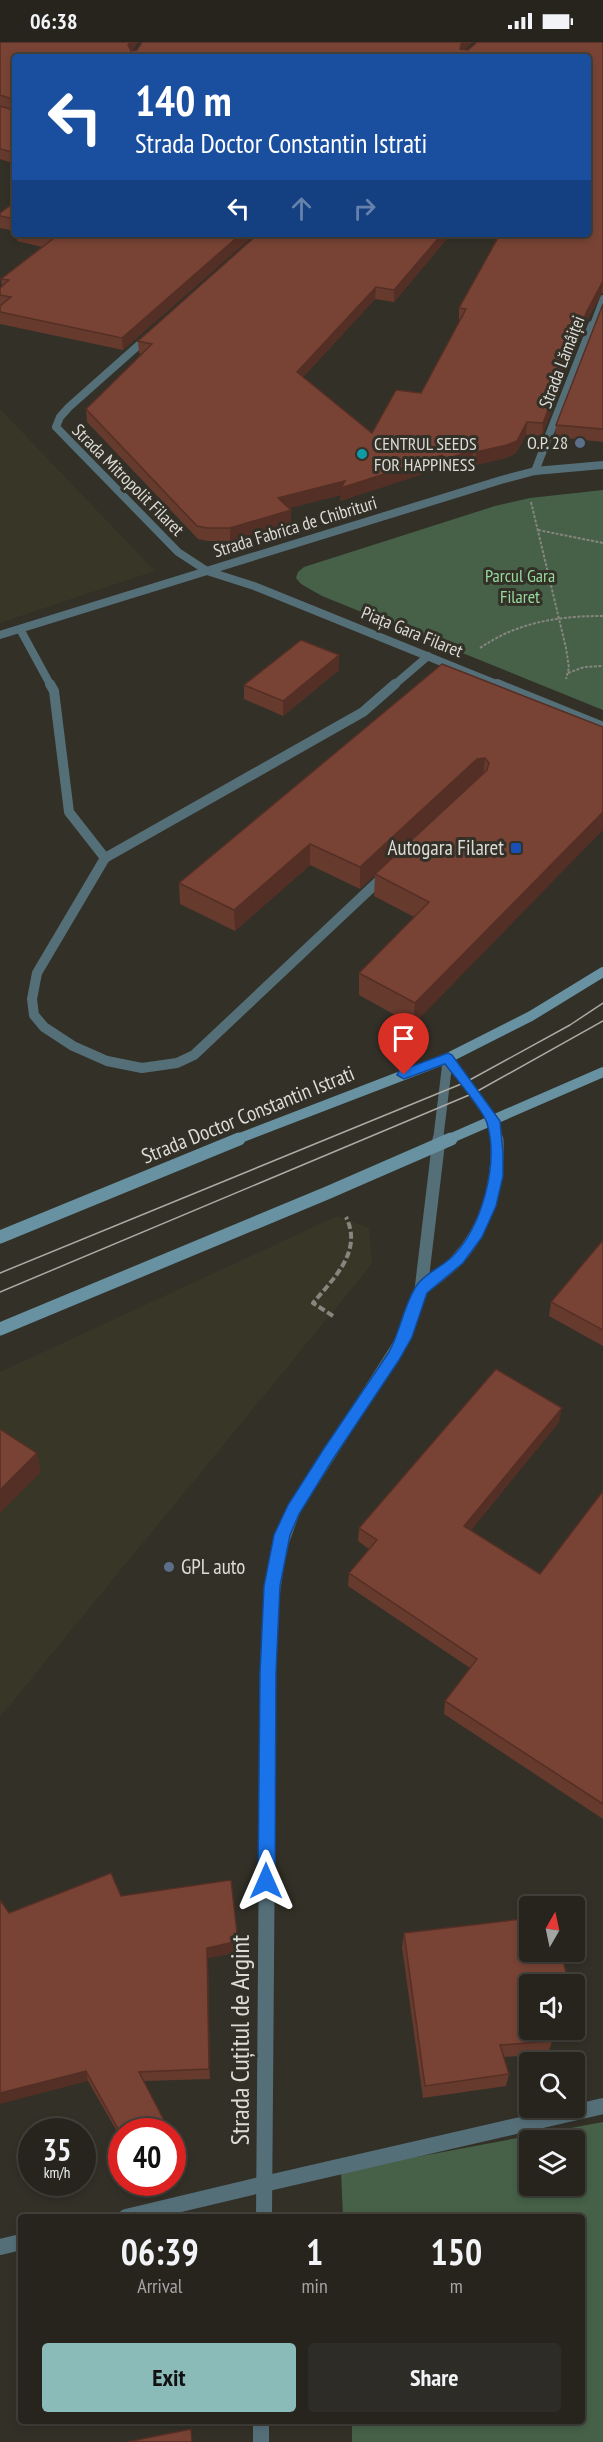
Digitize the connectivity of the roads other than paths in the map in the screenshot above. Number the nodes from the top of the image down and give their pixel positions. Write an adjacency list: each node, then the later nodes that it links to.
1 (603, 298): 2 (street, Strada Lămâiței)
2 (601, 310): 5 (street, Strada Lămâiței)
3 (156, 330): 6 (street, Strada Mitropolit Filaret)
4 (603, 465): 5 (street, Strada Fabrica de Chibrituri)
5 (535, 471): 6 (street, Strada Fabrica de Chibrituri)
6 (207, 572): 7 (street, Strada Fabrica de Chibrituri); 9 (street, Piața Gara Filaret)
7 (20, 629): 8 (street, Strada Fabrica de Chibrituri); 11 (street)
8 (0, 635)
9 (428, 656): 10 (street, Piața Gara Filaret); 11 (street)
10 (603, 727)
11 (105, 858): 12 (street)
12 (393, 868)
13 (603, 972): 14 (main road, Strada Doctor Constantin Istrati)
14 (448, 1058): 16 (street); 17 (street, Strada Cuțitul de Argint); 18 (main road, Strada Doctor Constantin Istrati)
15 (603, 1072): 16 (main road)
16 (493, 1121): 17 (main road); 19 (street)
17 (438, 1144): 19 (street, Strada Cuțitul de Argint); 20 (main road)
18 (0, 1237)
19 (421, 1290): 22 (street, Strada Cuțitul de Argint)
20 (0, 1329)
21 (603, 2106): 22 (street)
22 (264, 2184): 23 (street); 24 (street, Strada Cuțitul de Argint)
23 (139, 2214)
24 (264, 2214)
25 (18, 2243): 26 (street)
26 (0, 2247)
27 (261, 2424): 28 (street)
28 (261, 2442)

